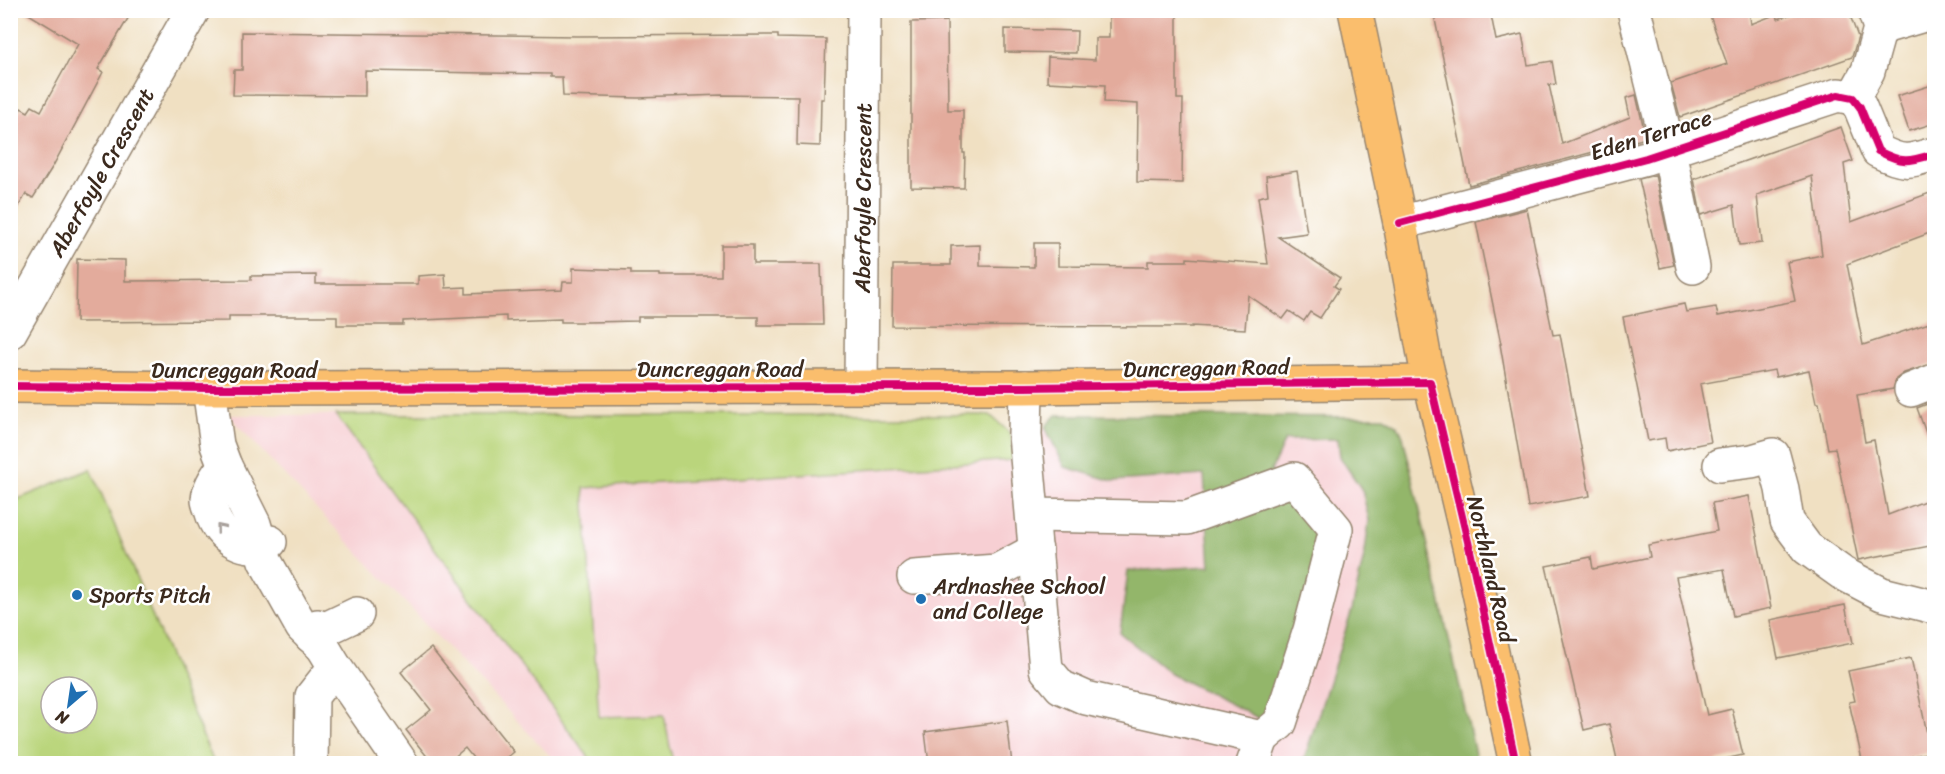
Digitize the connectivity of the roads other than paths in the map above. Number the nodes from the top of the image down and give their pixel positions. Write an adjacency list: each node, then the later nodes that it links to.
1 (193, 10): 12 (street, Aberfoyle Crescent)
2 (864, 10): 15 (street, Aberfoyle Crescent)
3 (1355, 10): 10 (main road, Northland Road)
4 (1634, 10): 8 (street)
5 (1935, 12): 6 (street)
6 (1877, 19): 7 (street)
7 (1853, 98): 8 (street, Eden Terrace); 9 (street)
8 (1669, 151): 10 (street, Eden Terrace); 11 (street)
9 (1935, 154)
10 (1400, 224): 13 (main road, Northland Road)
11 (1693, 267)
12 (10, 332)
13 (1430, 382): 16 (main road, Duncreggan Road); 28 (main road, Northland Road)
14 (10, 386): 17 (main road, Duncreggan Road)
15 (861, 386): 16 (main road, Duncreggan Road); 17 (main road, Duncreggan Road)
16 (1026, 387): 19 (street)
17 (209, 388): 24 (street)
18 (1720, 465): 22 (street)
19 (1033, 515): 20 (street); 25 (street)
20 (1036, 550): 21 (street); 25 (street)
21 (914, 577)
22 (1935, 607)
23 (357, 614): 24 (street)
24 (322, 646): 26 (street); 27 (street)
25 (1257, 751)
26 (311, 764)
27 (402, 764)
28 (1516, 764)

